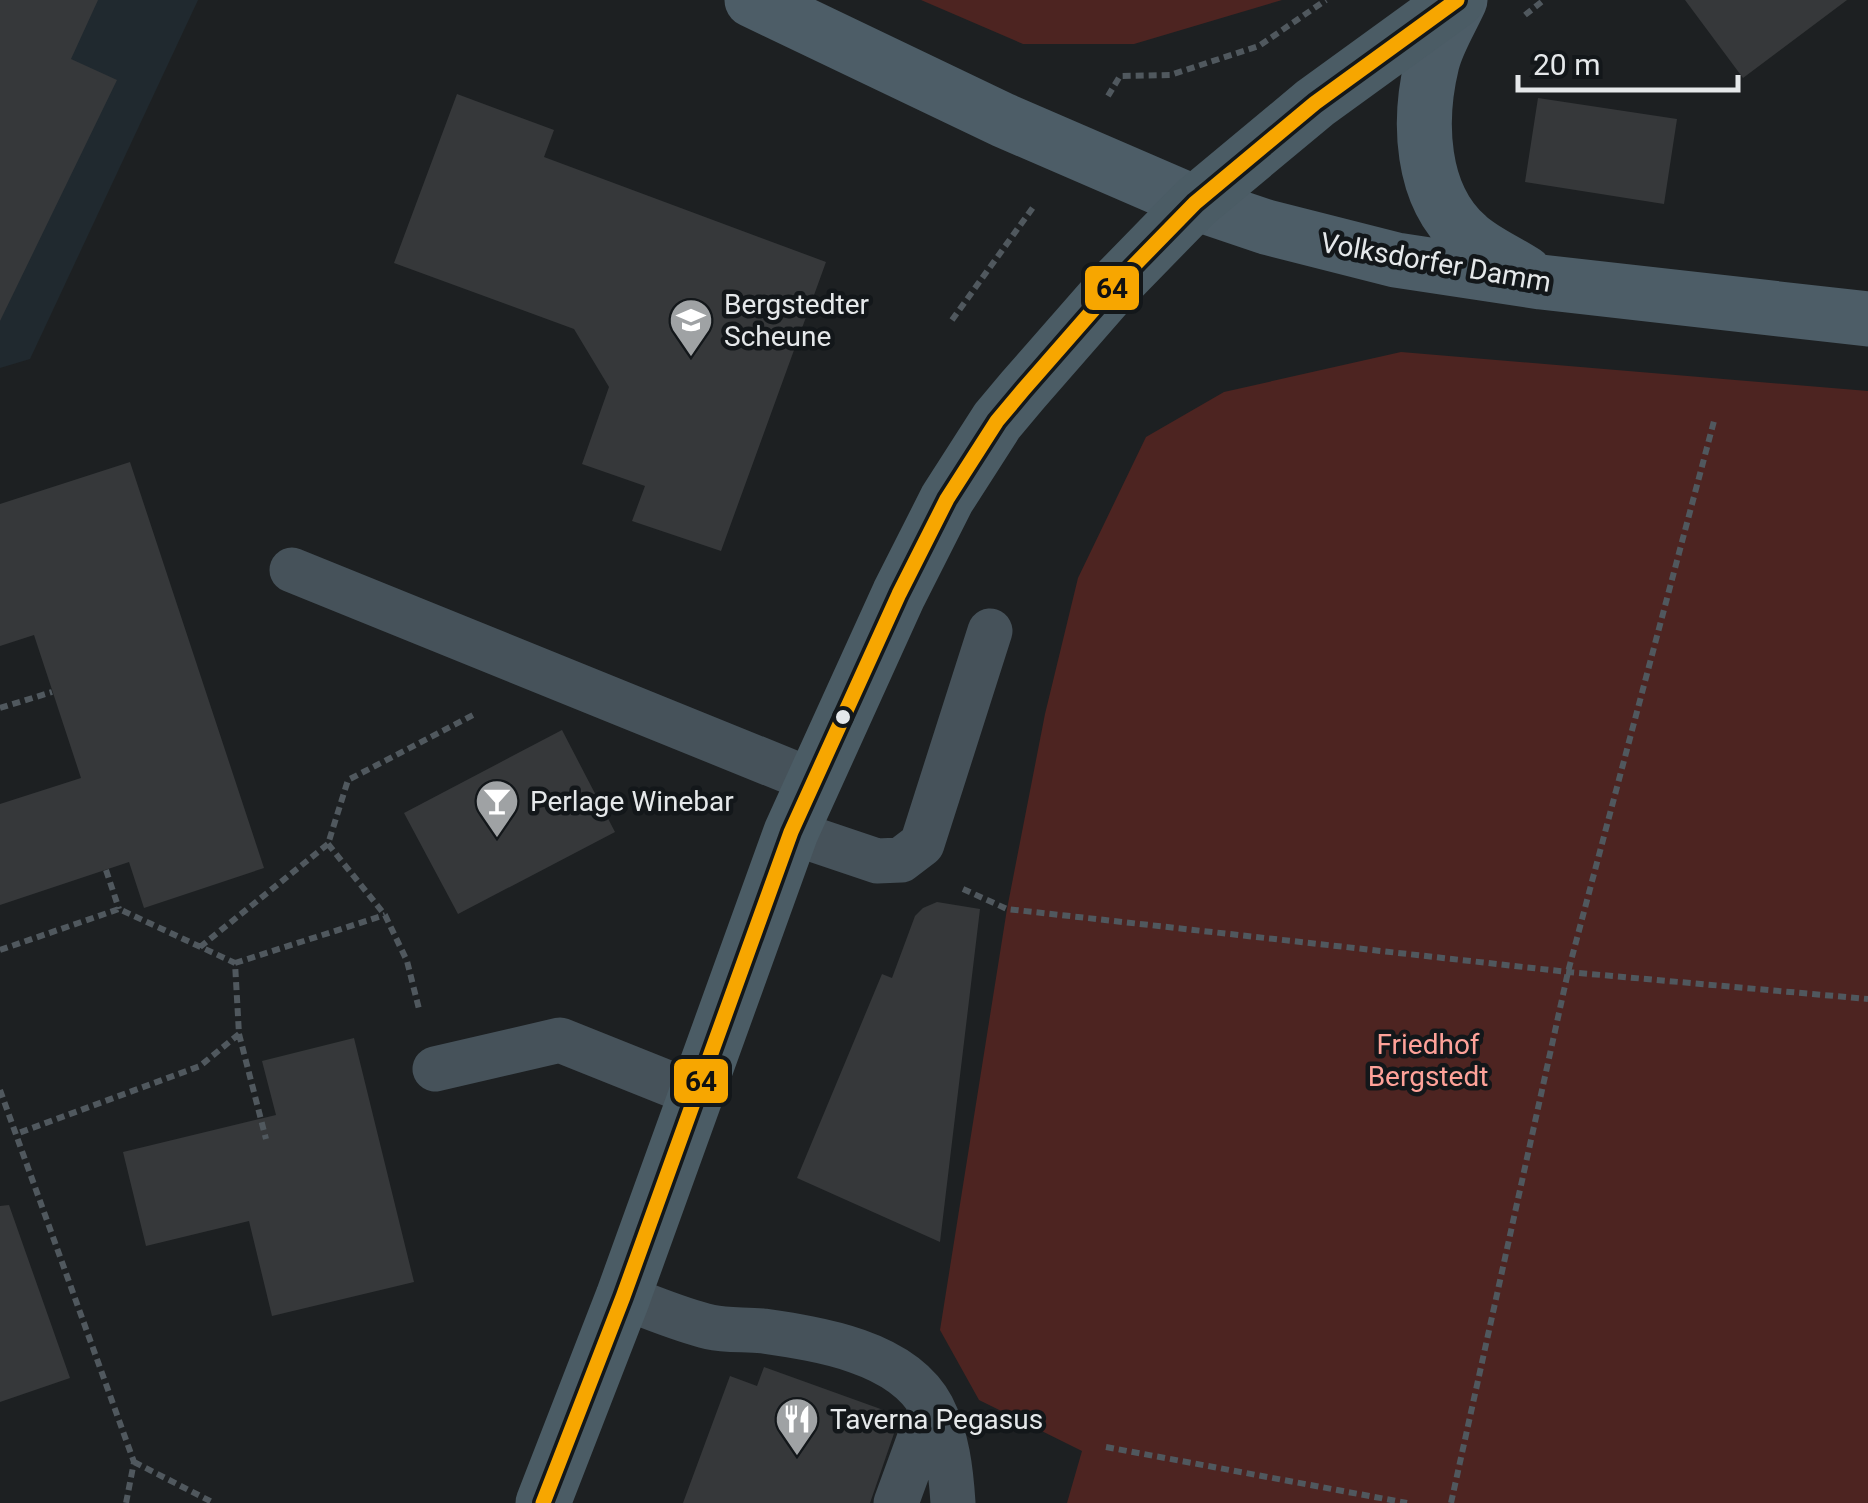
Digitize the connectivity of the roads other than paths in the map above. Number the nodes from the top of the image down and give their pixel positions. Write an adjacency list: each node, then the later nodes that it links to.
1 (752, 0): 3 (main road, Volksdorfer Damm)
2 (1459, 0): 3 (main road); 4 (main road)
3 (1195, 202): 4 (main road, Volksdorfer Damm); 8 (main road)
4 (1541, 282): 5 (main road, Volksdorfer Damm)
5 (1868, 319)
6 (292, 570): 8 (lane)
7 (990, 631): 9 (lane)
8 (813, 781): 9 (main road)
9 (791, 832): 11 (main road)
10 (435, 1069): 11 (lane)
11 (695, 1094): 12 (main road)
12 (623, 1297): 13 (lane); 14 (main road)
13 (932, 1406): 15 (lane); 16 (lane)
14 (544, 1503)
15 (896, 1503)
16 (953, 1503)

